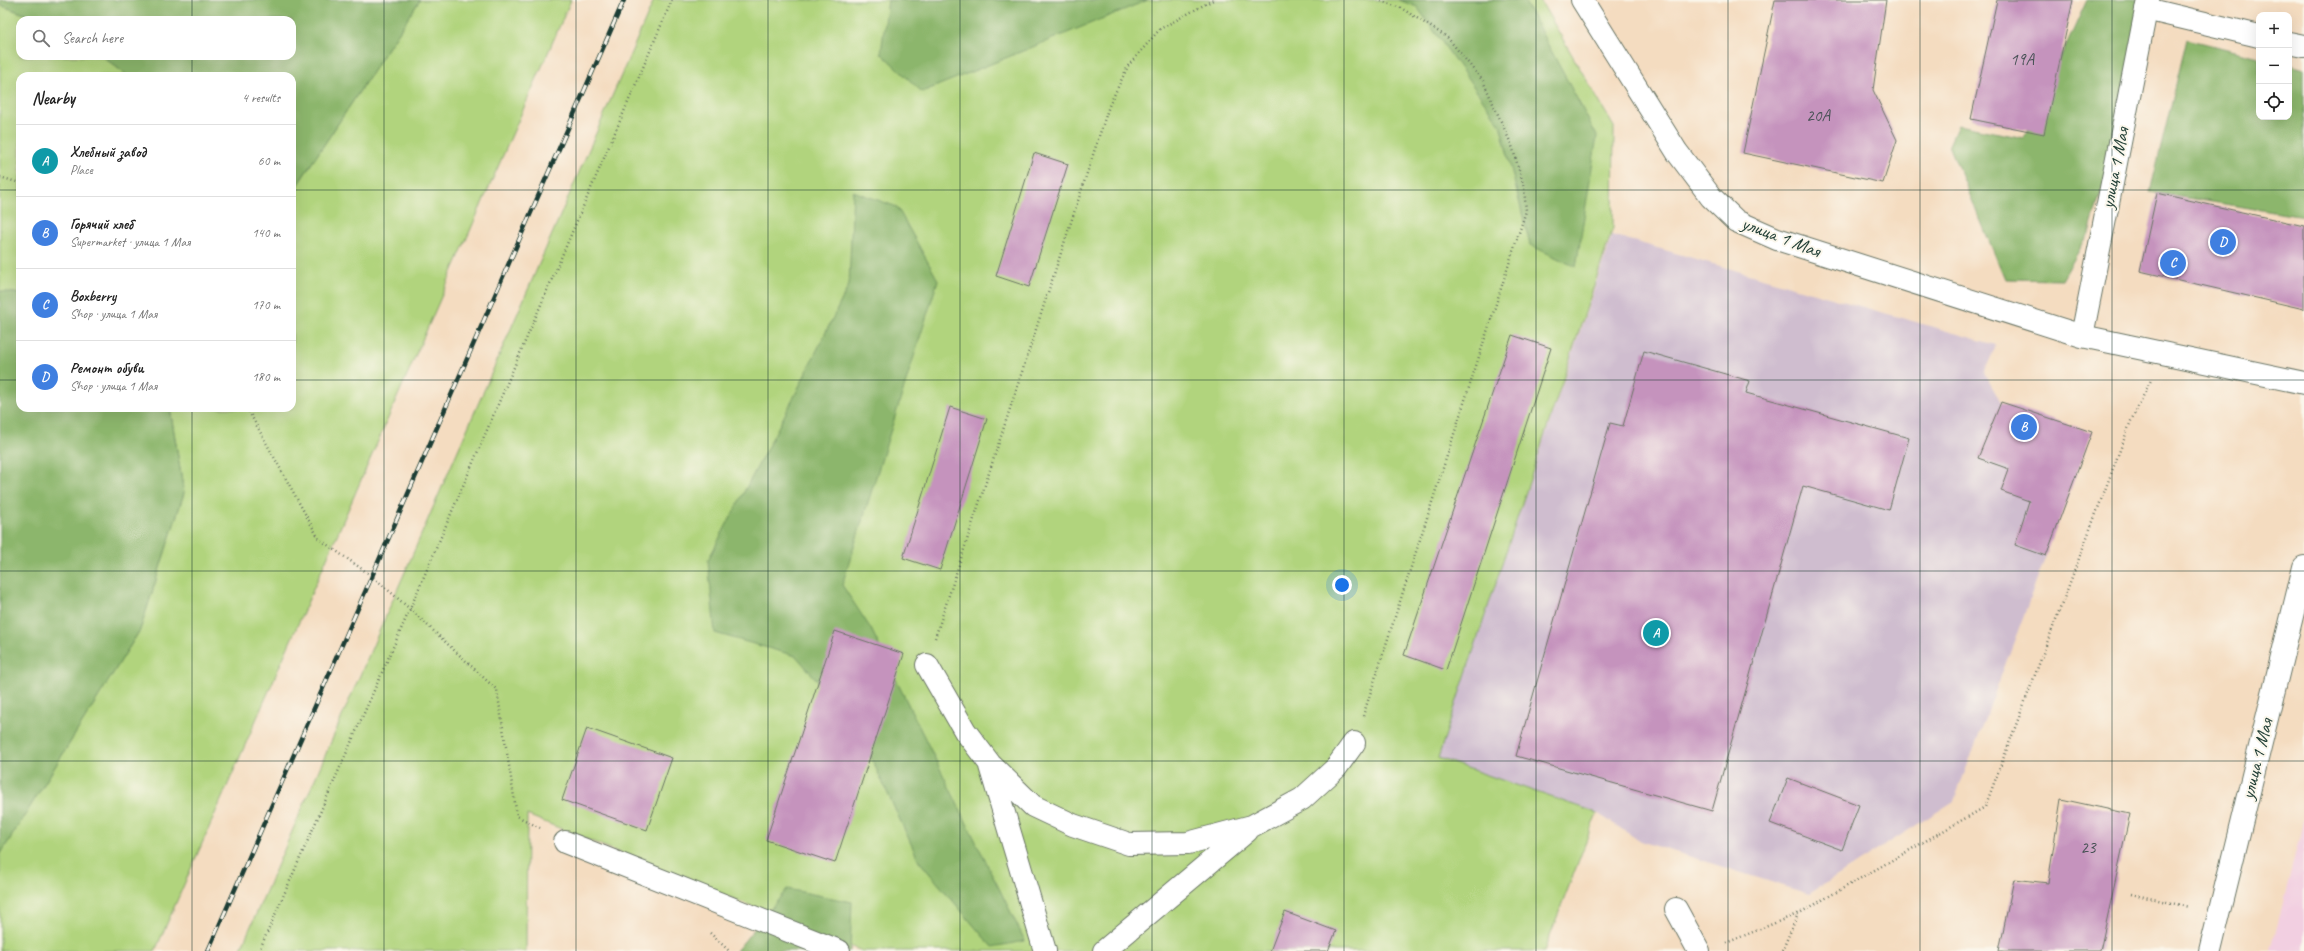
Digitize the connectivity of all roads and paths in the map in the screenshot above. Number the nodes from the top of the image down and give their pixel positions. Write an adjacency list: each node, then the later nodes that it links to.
1 (672, 0): 16 (path)
2 (1213, 0): 17 (path)
3 (1378, 0): 18 (path)
4 (1582, 0): 11 (street, улица 1 Мая)
5 (2147, 4): 6 (street); 11 (street, улица 1 Мая)
6 (2256, 35)
7 (2292, 44): 8 (street)
8 (2304, 46)
9 (0, 177): 10 (path)
10 (16, 182)
11 (2082, 336): 12 (street, улица 1 Мая)
12 (2165, 354): 13 (street, улица 1 Мая); 25 (path)
13 (2304, 384)
14 (249, 412): 16 (path)
15 (2304, 567): 32 (street, улица 1 Мая)
16 (410, 609): 21 (path); 27 (path)
17 (926, 665): 19 (street)
18 (1354, 743): 20 (street)
19 (990, 764): 20 (street); 29 (street)
20 (1252, 826): 30 (street)
21 (565, 842): 28 (street)
22 (2131, 894): 23 (path)
23 (2189, 906)
24 (1676, 908): 26 (street)
25 (1798, 914): 26 (path); 31 (path)
26 (1709, 948)
27 (259, 951)
28 (839, 951)
29 (1045, 951)
30 (1104, 951)
31 (1782, 951)
32 (2210, 951)

